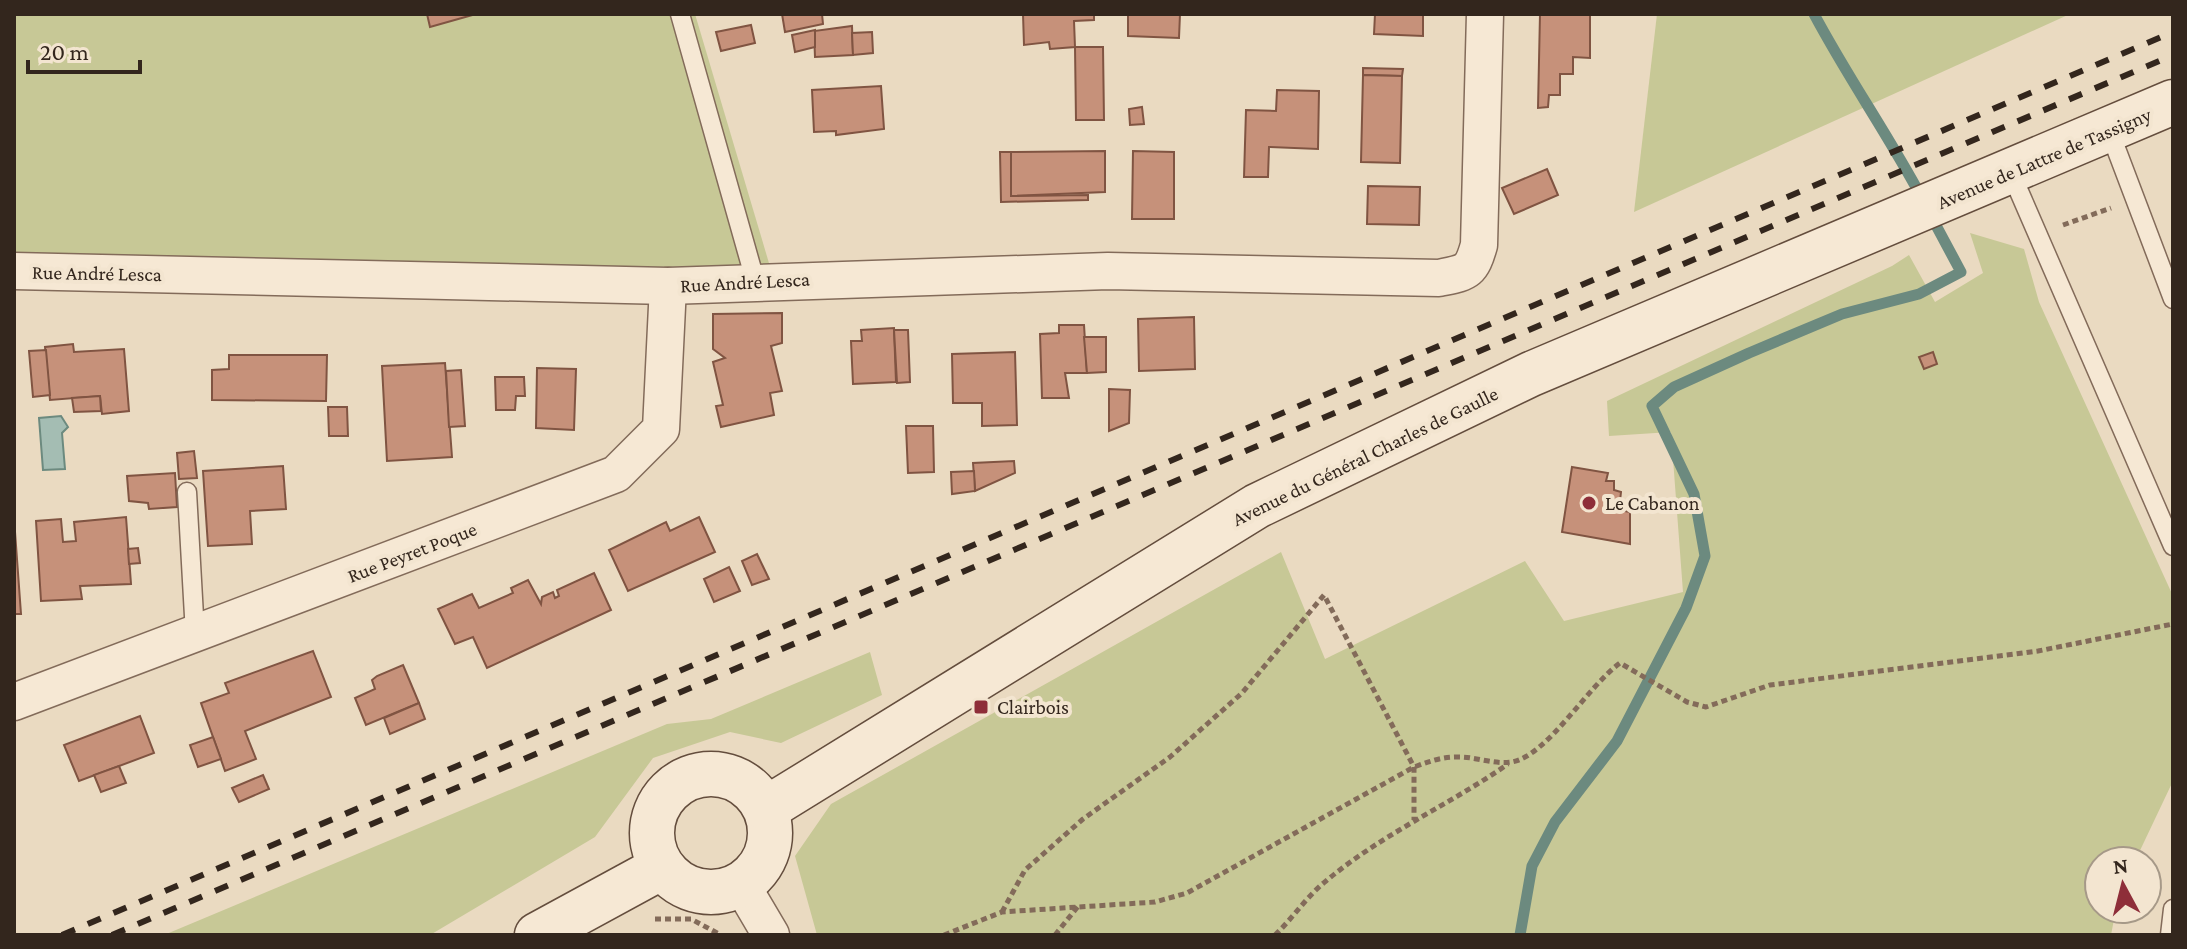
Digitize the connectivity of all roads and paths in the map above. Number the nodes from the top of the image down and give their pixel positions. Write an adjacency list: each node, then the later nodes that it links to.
1 (680, 14): 8 (lane)
2 (1485, 14): 8 (street, Rue André Lesca)
3 (2173, 102): 4 (main road, Avenue de Lattre de Tassigny)
4 (2109, 130): 5 (main road, Avenue de Lattre de Tassigny); 10 (lane)
5 (2011, 173): 6 (main road, Avenue de Lattre de Tassigny); 12 (lane)
6 (1928, 208): 18 (main road, Avenue du Général Charles de Gaulle)
7 (14, 271): 9 (street, Rue André Lesca)
8 (755, 280): 9 (street, Rue André Lesca)
9 (668, 286): 14 (street, Rue Peyret Poque)
10 (2173, 299)
11 (187, 492): 14 (lane)
12 (2173, 546)
13 (2173, 624): 16 (path)
14 (195, 634): 15 (street, Rue Peyret Poque)
15 (14, 702)
16 (1510, 763): 17 (path); 19 (path)
17 (1414, 767): 19 (path); 22 (path); 24 (path)
18 (766, 809): 20 (main road); 21 (main road)
19 (1414, 820): 31 (path)
20 (662, 867): 21 (main road); 26 (main road)
21 (741, 884): 28 (street)
22 (1079, 905): 24 (path); 30 (path)
23 (2173, 909): 32 (lane)
24 (1002, 912): 29 (path)
25 (652, 919): 27 (path)
26 (537, 935)
27 (721, 935)
28 (771, 935)
29 (944, 935)
30 (1055, 935)
31 (1275, 935)
32 (2170, 935)

